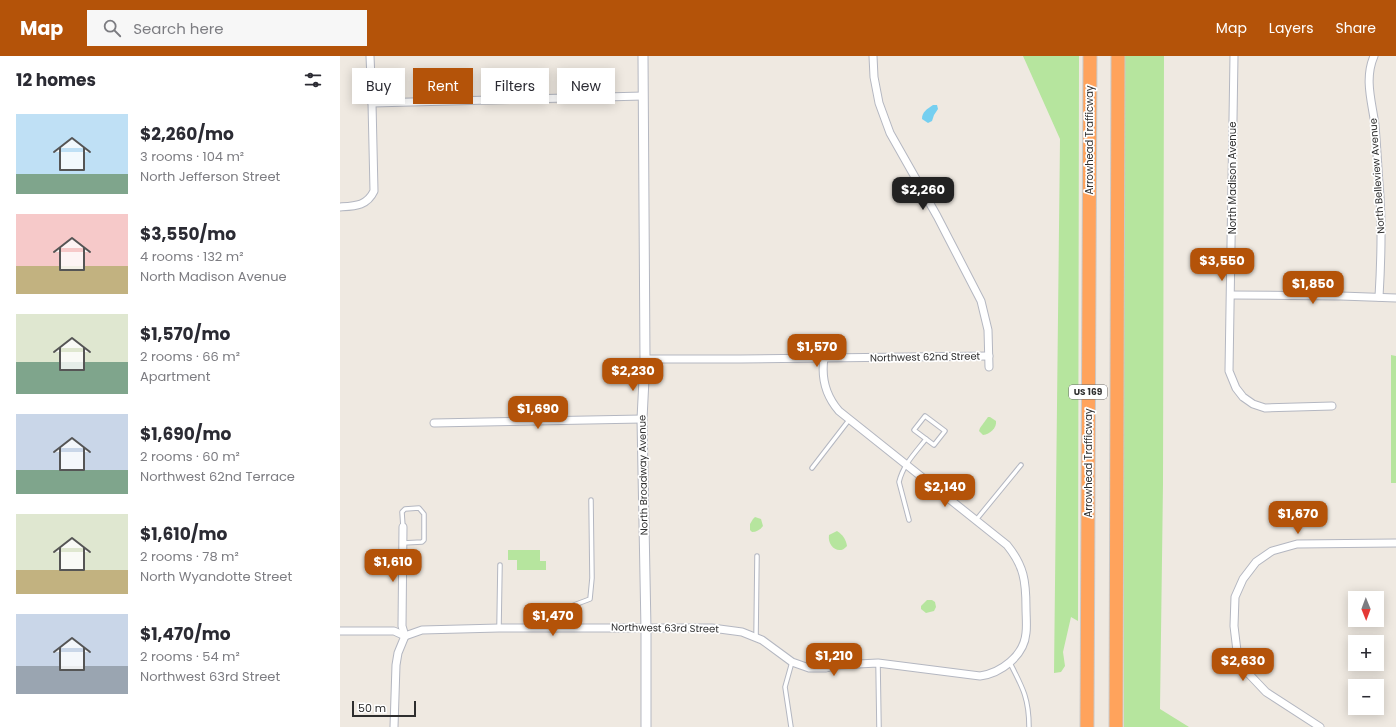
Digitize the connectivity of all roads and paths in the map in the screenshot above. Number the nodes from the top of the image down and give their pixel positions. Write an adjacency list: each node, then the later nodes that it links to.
1 (370, 56): 8 (street)
2 (643, 56): 9 (street, North Broadway Avenue)
3 (873, 56): 16 (street)
4 (1090, 56): 50 (highway, Arrowhead Trafficway / US 169)
5 (1118, 56): 51 (highway, US 169)
6 (1234, 56): 13 (street, North Madison Avenue)
7 (1374, 56): 14 (street, North Belleview Avenue)
8 (371, 68)
9 (643, 96): 10 (street); 18 (street, North Broadway Avenue)
10 (405, 102)
11 (372, 104): 12 (street)
12 (340, 207)
13 (1231, 296): 14 (street); 20 (street, North Madison Avenue)
14 (1379, 297): 15 (street)
15 (1396, 298)
16 (989, 356): 17 (street, Northwest 62nd Street); 19 (street)
17 (824, 358): 18 (street, Northwest 62nd Street); 22 (street)
18 (645, 359): 21 (street, North Broadway Avenue)
19 (989, 367)
20 (1332, 406)
21 (642, 419): 23 (street); 38 (street, North Broadway Avenue)
22 (849, 420): 25 (street); 27 (lane)
23 (434, 423)
24 (926, 439): 24 (lane); 25 (lane)
25 (905, 465): 29 (lane); 30 (street)
26 (1021, 465): 30 (lane)
27 (812, 468)
28 (591, 500): 36 (lane)
29 (909, 520)
30 (976, 520): 44 (street)
31 (403, 527): 32 (street); 32 (lane)
32 (402, 543): 40 (street)
33 (1396, 543): 52 (street)
34 (757, 556): 41 (lane)
35 (500, 564): 37 (lane)
36 (568, 627): 37 (street, Northwest 63rd Street); 38 (street, Northwest 63rd Street)
37 (500, 628): 40 (street, Northwest 63rd Street)
38 (646, 629): 41 (street, Northwest 63rd Street); 46 (street, North Broadway Avenue)
39 (340, 632): 40 (street, Northwest 63rd Street)
40 (405, 636): 45 (street)
41 (756, 638): 42 (street, Northwest 63rd Street)
42 (792, 662): 43 (street, Northwest 63rd Street); 47 (lane)
43 (878, 663): 44 (street, Northwest 63rd Street); 48 (lane)
44 (1010, 663): 49 (lane)
45 (394, 727)
46 (646, 727)
47 (791, 727)
48 (879, 727)
49 (1029, 727)
50 (1087, 727)
51 (1116, 727)
52 (1320, 727)

